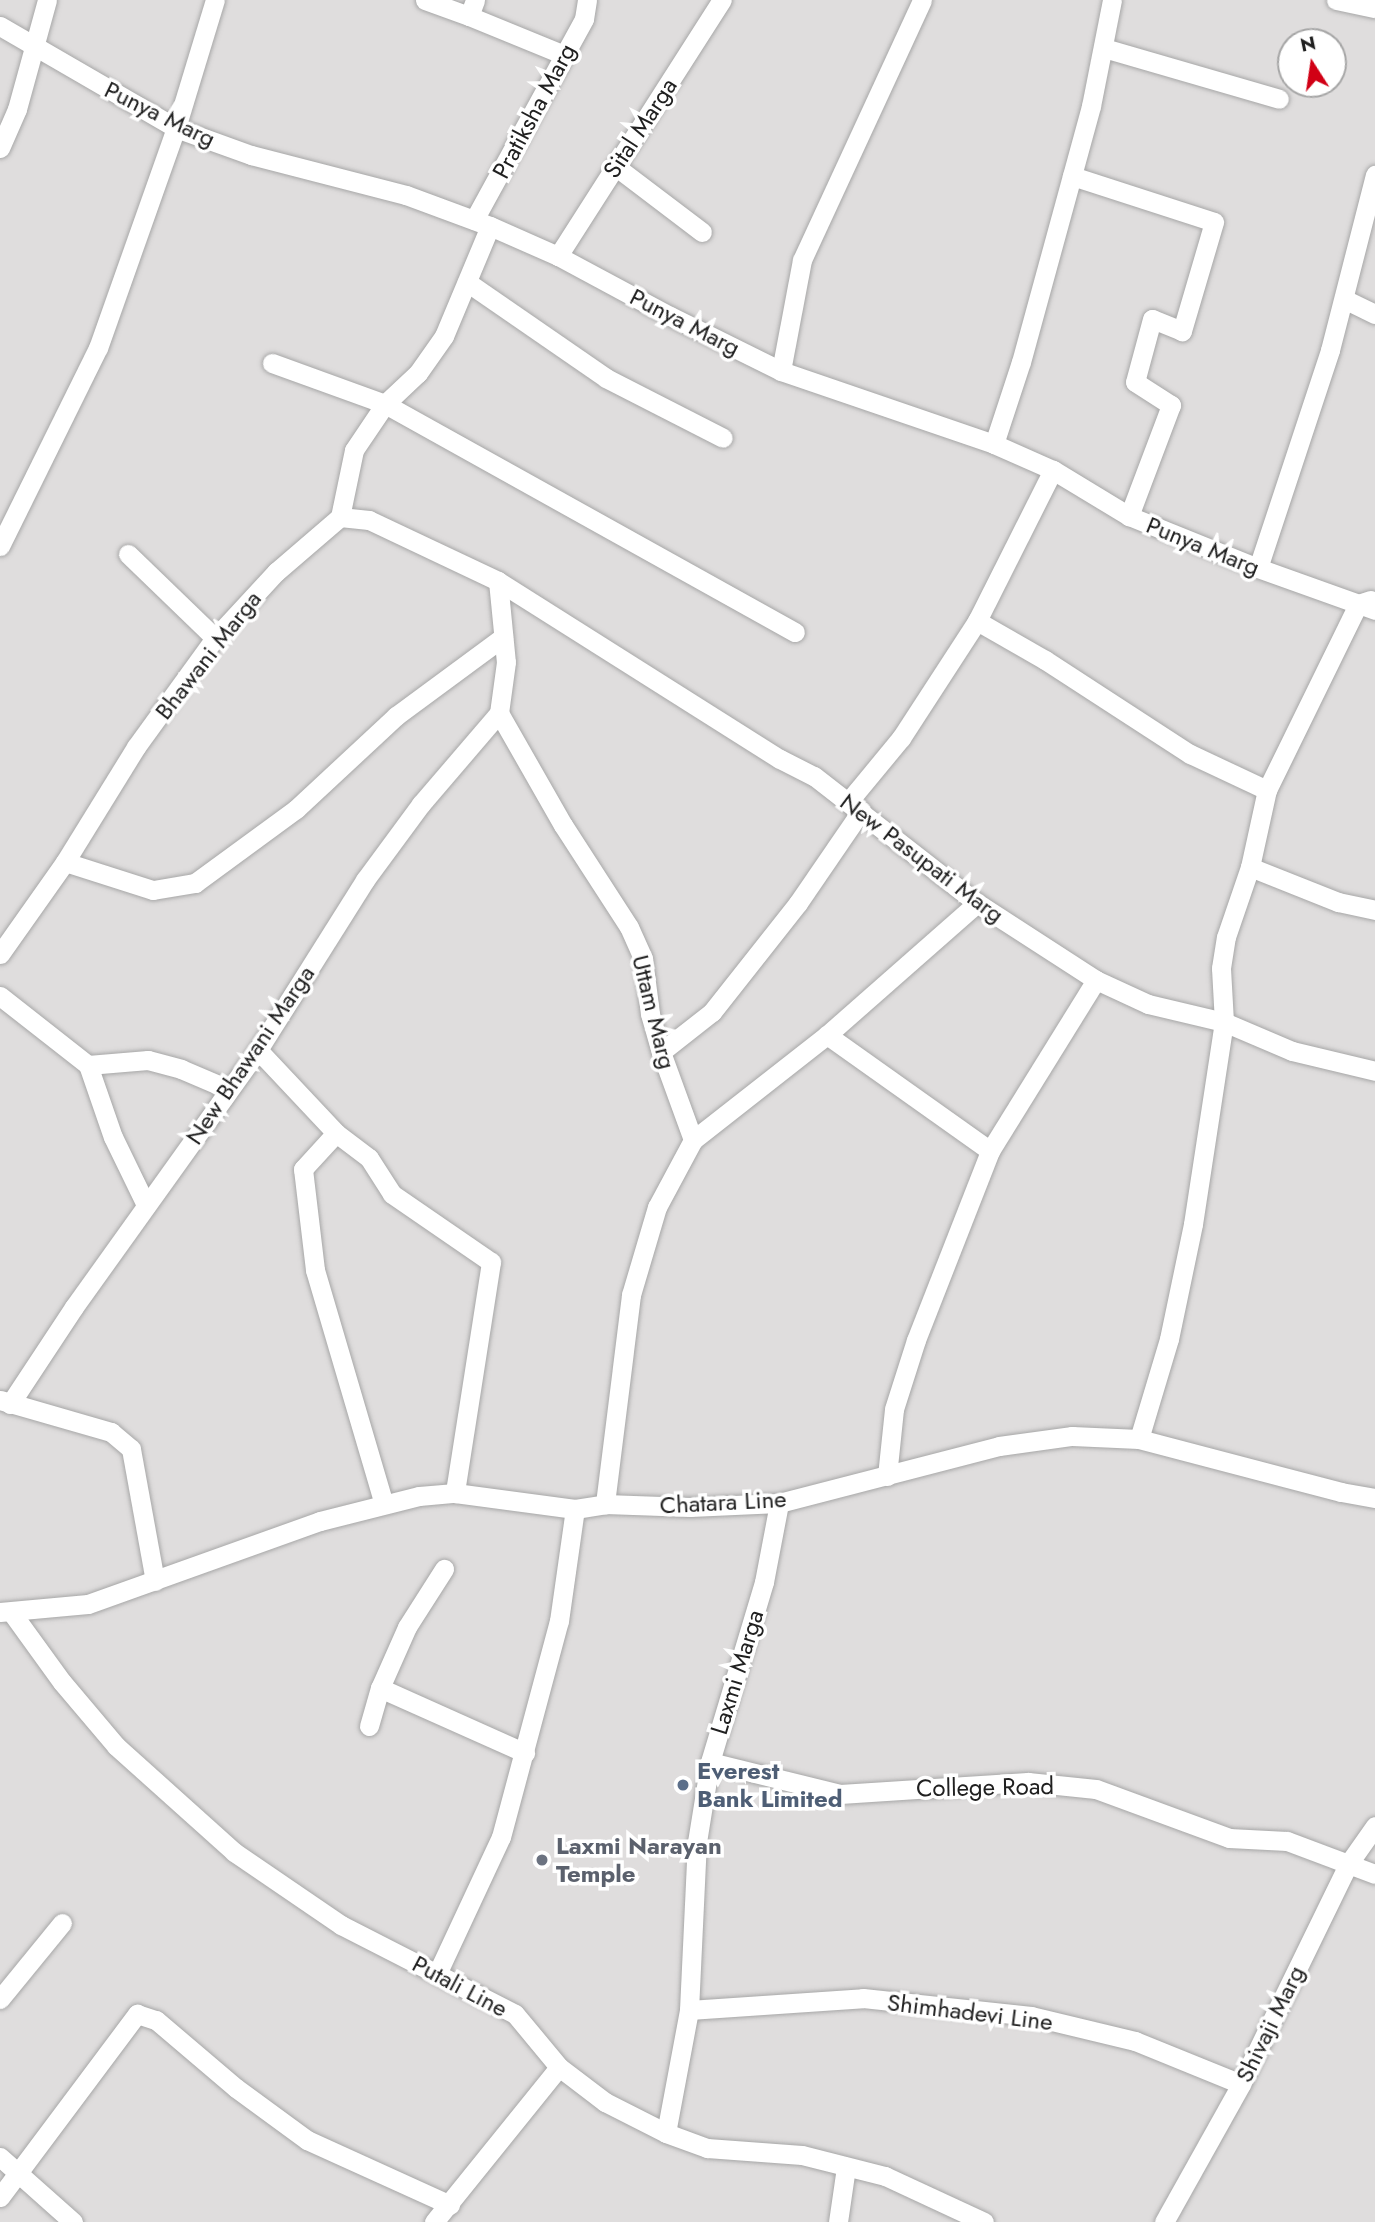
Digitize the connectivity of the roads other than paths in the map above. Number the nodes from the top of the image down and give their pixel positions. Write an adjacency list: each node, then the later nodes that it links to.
1 (47, 0): 12 (street)
2 (215, 0): 16 (street)
3 (425, 0): 9 (street)
4 (587, 0): 14 (street, Pratiksha Marg)
5 (722, 0): 18 (street, Sital Marga)
6 (922, 0): 28 (street)
7 (1112, 0): 13 (street)
8 (1336, 0): 10 (street)
9 (472, 8): 14 (street)
10 (1375, 8)
11 (0, 26): 12 (street, Punya Marg)
12 (34, 48): 16 (street, Punya Marg); 17 (street)
13 (1104, 48): 15 (street); 20 (street)
14 (564, 55): 21 (street, Pratiksha Marg)
15 (1279, 99)
16 (176, 128): 21 (street, Punya Marg); 35 (street)
17 (0, 148)
18 (615, 166): 22 (street); 23 (street, Sital Marga)
19 (1375, 175): 25 (street)
20 (1072, 176): 31 (street); 33 (street)
21 (482, 223): 23 (street, Punya Marg); 24 (street, Pratiksha Marg)
22 (702, 232)
23 (558, 256): 28 (street, Punya Marg)
24 (467, 282): 29 (street, Pratiksha Marg); 30 (street)
25 (1343, 299): 26 (street); 37 (street)
26 (1375, 314)
27 (272, 363): 29 (street)
28 (781, 371): 31 (street, Punya Marg)
29 (385, 404): 34 (street, Pratiksha Marg); 41 (street)
30 (723, 438)
31 (994, 444): 32 (street, Punya Marg)
32 (1053, 470): 33 (street, Punya Marg); 40 (street)
33 (1129, 516): 37 (street, Punya Marg)
34 (340, 517): 38 (street); 43 (street, Bhawani Marga)
35 (0, 546)
36 (128, 554): 43 (street)
37 (1258, 568): 39 (street, Punya Marg)
38 (498, 581): 42 (street); 46 (street, New Pasupati Marg)
39 (1369, 604): 45 (street)
40 (977, 621): 45 (street); 46 (street)
41 (795, 632)
42 (503, 637): 44 (street); 47 (street)
43 (215, 638): 47 (street, Bhawani Marga)
44 (499, 713): 56 (street, New Bhawani Marga); 57 (street, Uttam Marg)
45 (1267, 790): 48 (street)
46 (855, 806): 49 (street, New Pasupati Marg); 57 (street)
47 (65, 862): 51 (street, Bhawani Marga)
48 (1250, 867): 50 (street); 54 (street)
49 (977, 903): 52 (street, New Pasupati Marg); 55 (street)
50 (1375, 910)
51 (0, 954)
52 (1096, 979): 54 (street, New Pasupati Marg); 63 (street)
53 (0, 996): 58 (street)
54 (1224, 1022): 59 (street, New Pasupati Marg); 66 (street)
55 (827, 1035): 62 (street); 63 (street)
56 (258, 1050): 60 (street, New Bhawani Marga); 61 (street)
57 (661, 1052): 62 (street, Uttam Marg)
58 (88, 1065): 60 (street); 64 (street)
59 (1375, 1071)
60 (228, 1089): 64 (street, New Bhawani Marga)
61 (336, 1133): 68 (street); 71 (street)
62 (694, 1140): 72 (street)
63 (990, 1151): 67 (street)
64 (146, 1205): 65 (street, New Bhawani Marga)
65 (5, 1402): 75 (street)
66 (1139, 1439): 67 (street, Chatara Line); 69 (street, Chatara Line)
67 (887, 1476): 70 (street, Chatara Line)
68 (455, 1493): 71 (street, Chatara Line); 73 (street, Chatara Line)
69 (1375, 1498)
70 (779, 1503): 72 (street, Chatara Line); 80 (street, Laxmi Marga)
71 (384, 1504): 75 (street, Chatara Line)
72 (605, 1504): 73 (street, Chatara Line)
73 (575, 1509): 79 (street)
74 (444, 1569): 77 (street)
75 (155, 1581): 76 (street, Chatara Line)
76 (6, 1613): 85 (street, Putali Line)
77 (380, 1688): 78 (street); 79 (street)
78 (369, 1727)
79 (525, 1753): 85 (street)
80 (710, 1762): 82 (street, College Road); 87 (street, Laxmi Marga)
81 (1375, 1826): 82 (street, Shivaji Marg)
82 (1349, 1863): 83 (street, College Road); 89 (street, Shivaji Marg)
83 (1375, 1874)
84 (62, 1923): 86 (street)
85 (437, 1974): 88 (street, Putali Line)
86 (0, 1999)
87 (689, 2010): 89 (street, Shimhadevi Line); 90 (street, Laxmi Marga)
88 (559, 2067): 90 (street, Putali Line); 95 (street)
89 (1241, 2084): 100 (street, Shivaji Marg)
90 (666, 2133): 92 (street, Putali Line)
91 (0, 2157): 93 (street)
92 (846, 2166): 98 (street); 99 (street, Putali Line)
93 (16, 2173): 94 (street); 95 (street); 96 (street)
94 (0, 2197)
95 (450, 2205): 97 (street)
96 (72, 2222)
97 (434, 2222)
98 (838, 2222)
99 (984, 2222)
100 (1164, 2222)

